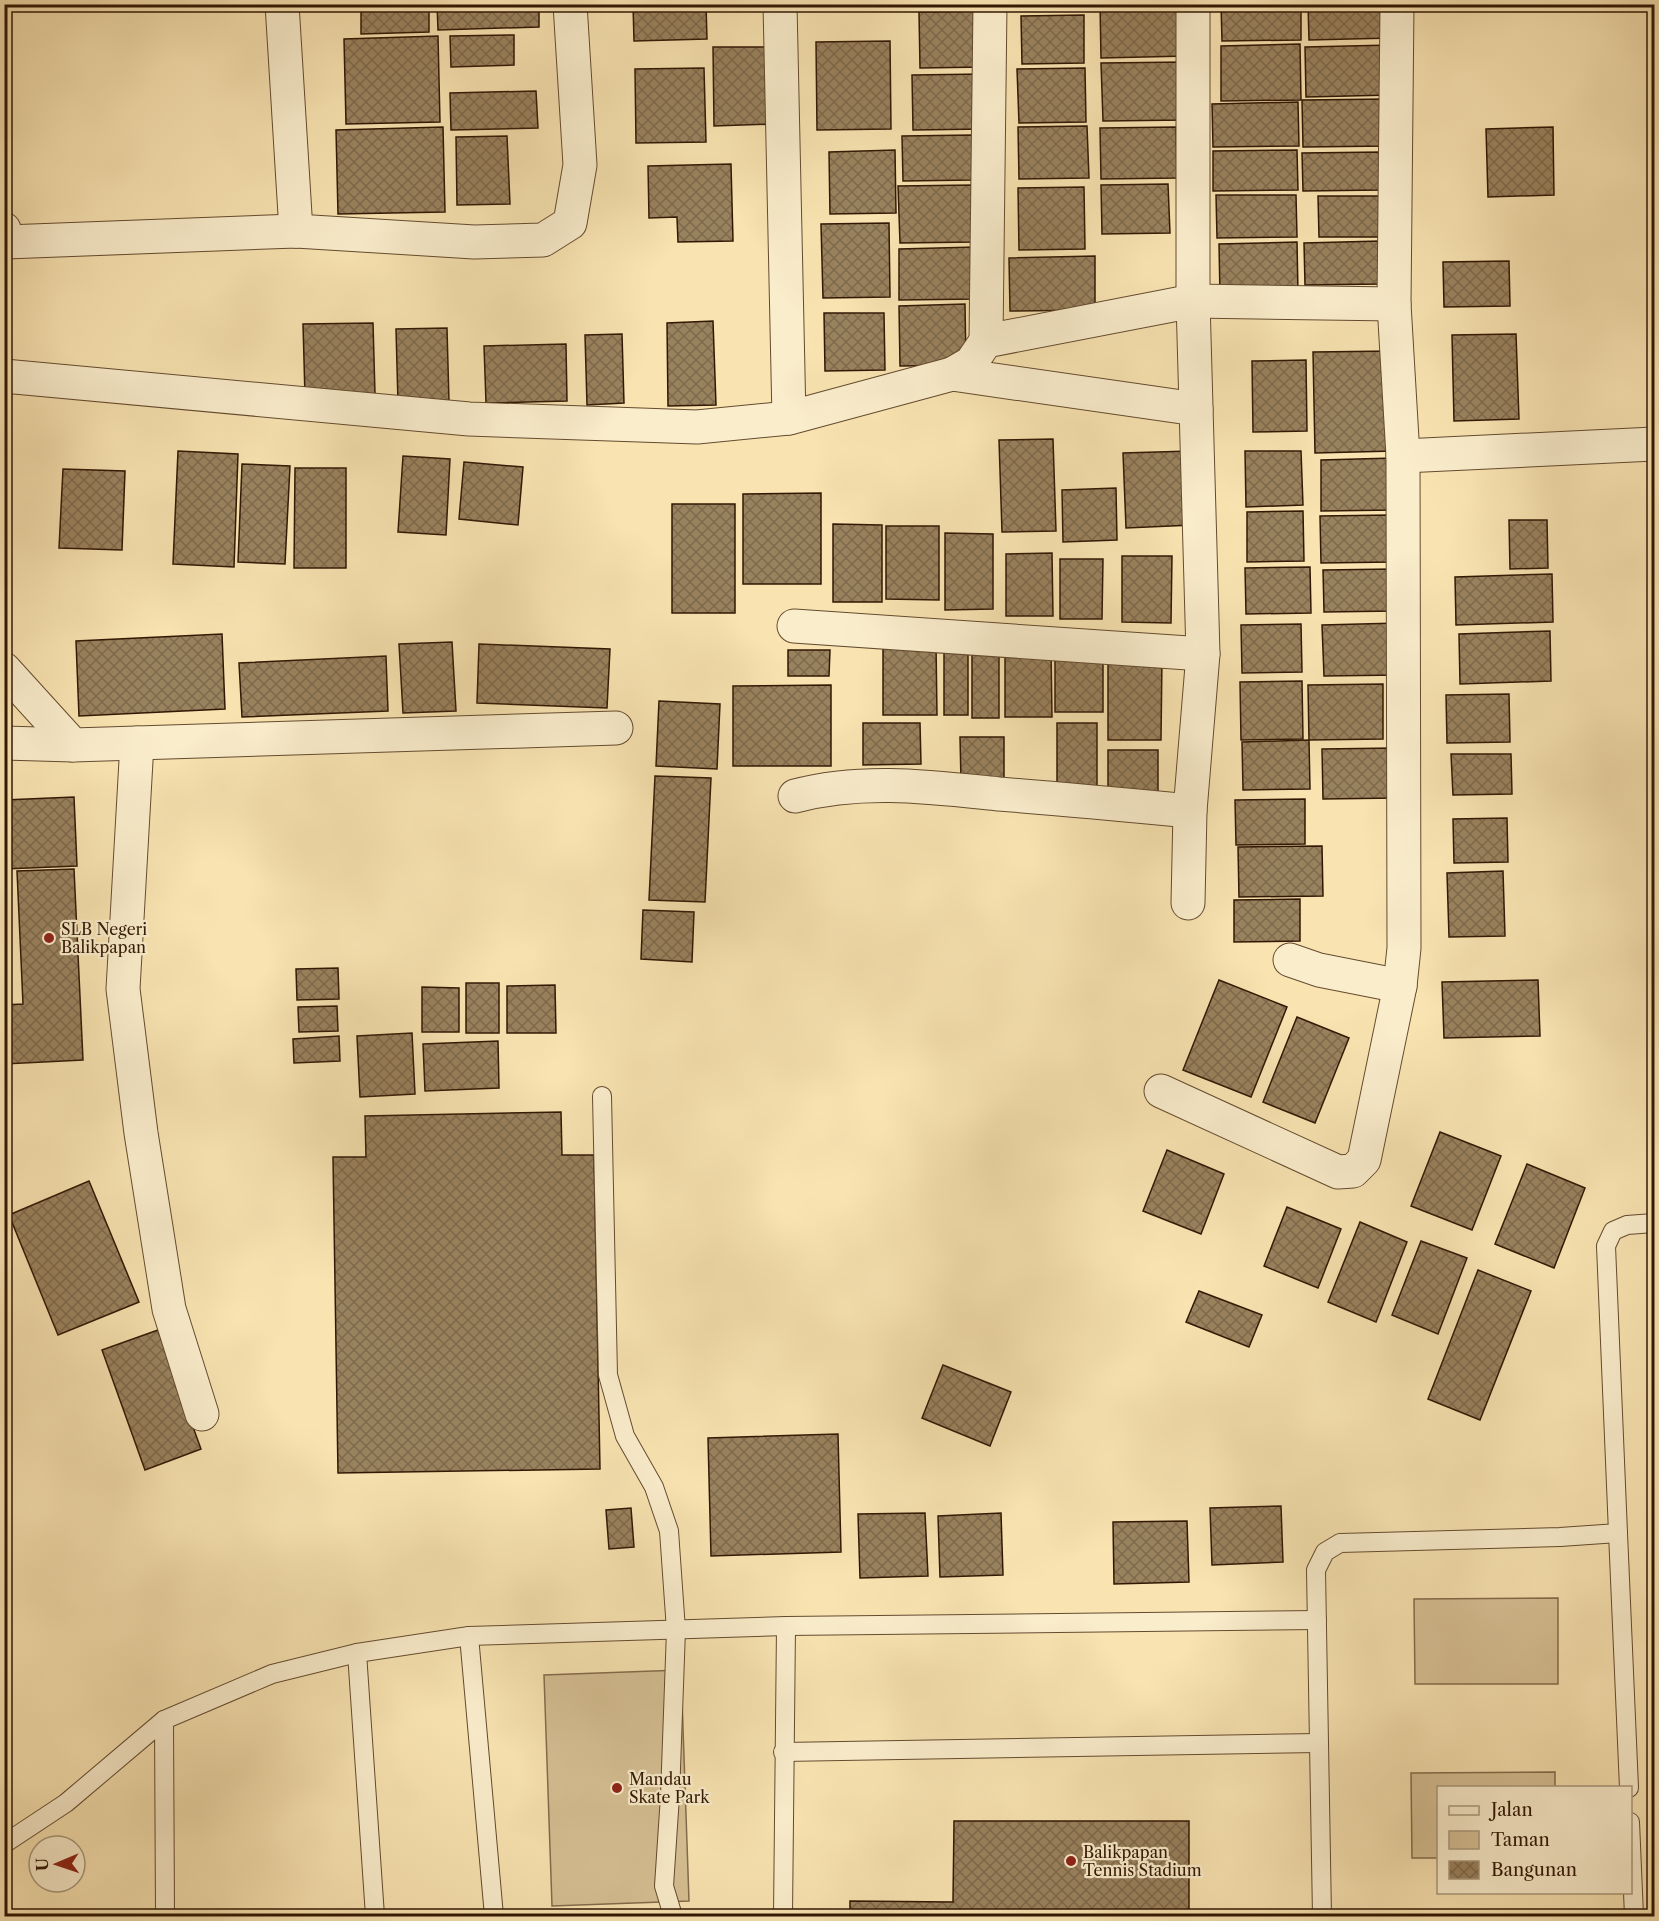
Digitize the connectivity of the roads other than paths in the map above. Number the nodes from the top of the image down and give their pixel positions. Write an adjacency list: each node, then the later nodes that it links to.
1 (282, 4): 7 (street)
2 (570, 4): 7 (street)
3 (780, 4): 15 (street)
4 (990, 4): 11 (street)
5 (1193, 4): 9 (street)
6 (1397, 4): 10 (street)
7 (296, 231): 8 (street)
8 (5, 241)
9 (1193, 301): 10 (street); 11 (street); 14 (street)
10 (1394, 304): 17 (street)
11 (986, 341): 12 (street)
12 (952, 374): 14 (street); 15 (street)
13 (4, 376): 15 (street)
14 (1196, 409): 19 (street)
15 (789, 418)
16 (1654, 444): 17 (street)
17 (1403, 456): 29 (street)
18 (794, 626): 19 (street)
19 (1203, 654): 26 (street)
20 (4, 669): 24 (street)
21 (616, 728): 23 (street)
22 (4, 743): 24 (street)
23 (137, 743): 24 (street); 33 (street)
24 (73, 745)
25 (795, 796): 26 (street)
26 (1190, 811): 27 (street)
27 (1188, 903)
28 (1290, 960): 29 (street)
29 (1400, 986): 30 (street)
30 (1161, 1090)
31 (602, 1096): 37 (lane)
32 (1654, 1223): 34 (lane)
33 (202, 1414)
34 (1618, 1533): 35 (lane); 43 (lane)
35 (1317, 1620): 36 (lane); 41 (lane)
36 (786, 1626): 37 (lane); 42 (lane)
37 (675, 1630): 38 (lane); 49 (lane)
38 (469, 1636): 39 (lane); 48 (lane)
39 (357, 1653): 40 (lane); 47 (lane)
40 (164, 1720): 44 (lane); 46 (lane)
41 (1318, 1743): 42 (lane); 51 (lane)
42 (783, 1752): 50 (lane)
43 (1629, 1786)
44 (4, 1844)
45 (1632, 1870): 52 (lane)
46 (165, 1917)
47 (375, 1917)
48 (494, 1917)
49 (672, 1917)
50 (783, 1917)
51 (1322, 1917)
52 (1634, 1917)

